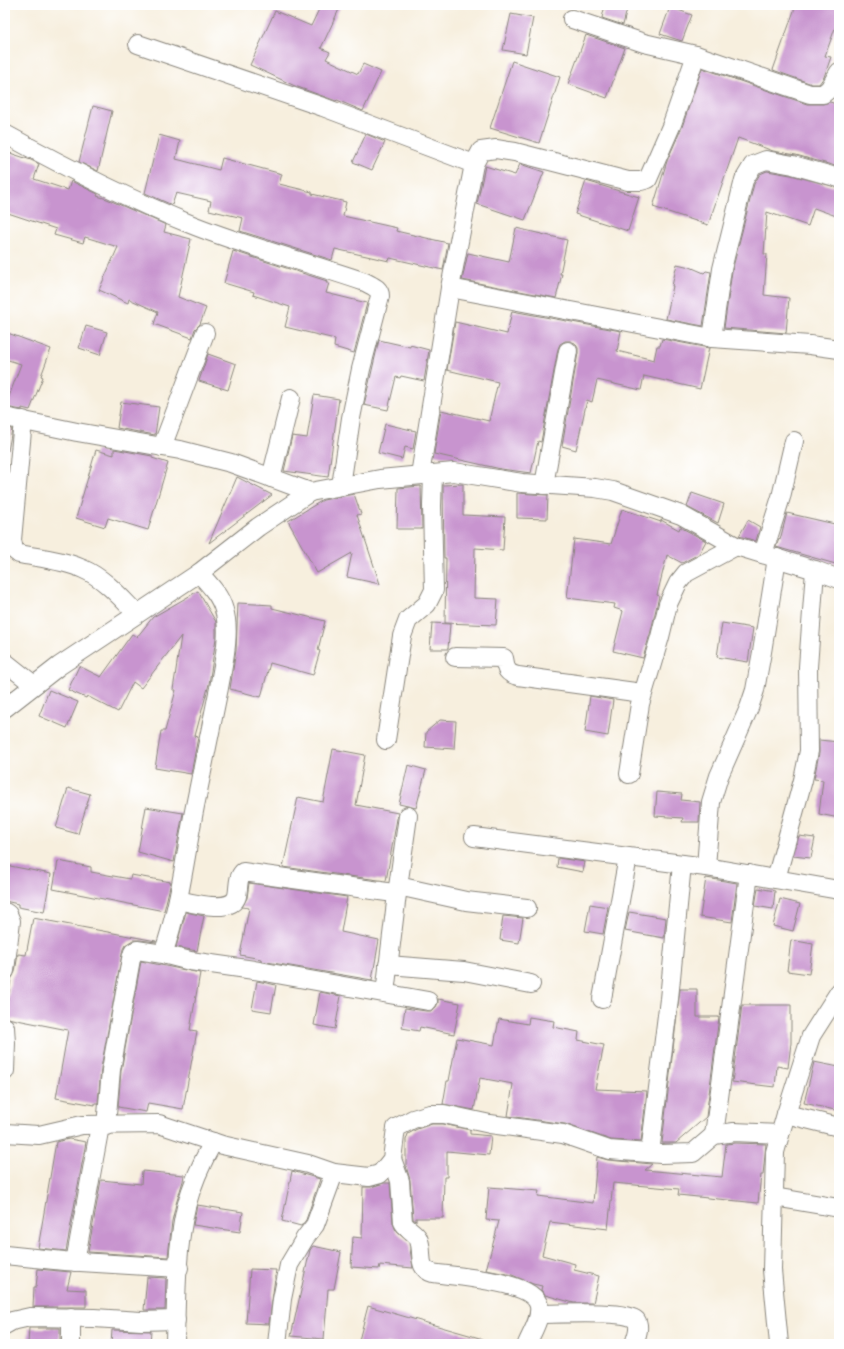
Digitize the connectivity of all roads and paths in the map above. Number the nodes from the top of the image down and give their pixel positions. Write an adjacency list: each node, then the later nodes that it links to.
1 (572, 18): 3 (street)
2 (138, 44): 6 (street)
3 (696, 55): 4 (street); 6 (street)
4 (839, 72)
5 (5, 134): 21 (street)
6 (474, 164): 8 (street)
7 (839, 178): 10 (street)
8 (450, 288): 10 (street); 18 (street)
9 (205, 333): 17 (street)
10 (712, 338): 11 (street)
11 (839, 349)
12 (568, 351): 20 (street)
13 (291, 398): 19 (street)
14 (5, 417): 15 (street)
15 (23, 420): 17 (street); 28 (street)
16 (794, 441): 24 (street)
17 (162, 447): 19 (street)
18 (427, 475): 20 (street); 21 (street); 34 (street)
19 (271, 478): 22 (street)
20 (544, 484): 23 (street)
21 (341, 486): 22 (street)
22 (310, 492): 26 (street)
23 (736, 546): 24 (street); 32 (street)
24 (770, 556): 25 (street); 40 (street)
25 (815, 570): 27 (street); 42 (street)
26 (199, 573): 28 (street); 45 (street)
27 (839, 579)
28 (137, 614): 31 (street)
29 (455, 657): 32 (street)
30 (5, 662): 31 (street)
31 (34, 686): 33 (street)
32 (642, 694): 35 (street)
33 (5, 708)
34 (386, 740)
35 (629, 774)
36 (408, 816): 43 (street)
37 (474, 837): 38 (street)
38 (628, 857): 39 (street); 54 (street)
39 (682, 864): 40 (street); 65 (street)
40 (706, 867): 41 (street)
41 (749, 874): 42 (street); 63 (street)
42 (776, 879): 44 (street)
43 (397, 890): 45 (street); 46 (street); 49 (street)
44 (839, 890)
45 (178, 900): 48 (street)
46 (527, 908)
47 (5, 912): 50 (street)
48 (163, 954): 53 (street); 59 (street)
49 (388, 965): 51 (street); 53 (street)
50 (5, 971)
51 (531, 984)
52 (839, 992): 58 (street)
53 (385, 993): 55 (street)
54 (602, 999)
55 (428, 1001)
56 (5, 1027): 57 (street)
57 (5, 1072)
58 (786, 1114): 60 (street); 62 (street)
59 (103, 1126): 61 (street); 64 (street); 71 (street)
60 (839, 1127)
61 (5, 1133)
62 (780, 1134): 63 (street); 68 (street)
63 (714, 1135): 65 (street)
64 (213, 1142): 67 (street); 72 (street)
65 (650, 1153): 66 (street)
66 (392, 1159): 67 (street); 73 (street)
67 (334, 1173): 79 (street)
68 (774, 1197): 69 (street); 82 (street)
69 (839, 1208)
70 (5, 1255): 71 (street)
71 (75, 1262): 72 (street)
72 (179, 1268): 75 (street)
73 (539, 1314): 80 (street); 81 (street)
74 (71, 1317): 75 (street); 76 (street); 77 (street)
75 (176, 1320): 78 (street)
76 (5, 1325)
77 (71, 1344)
78 (175, 1344)
79 (277, 1344)
80 (527, 1344)
81 (634, 1344)
82 (779, 1344)

